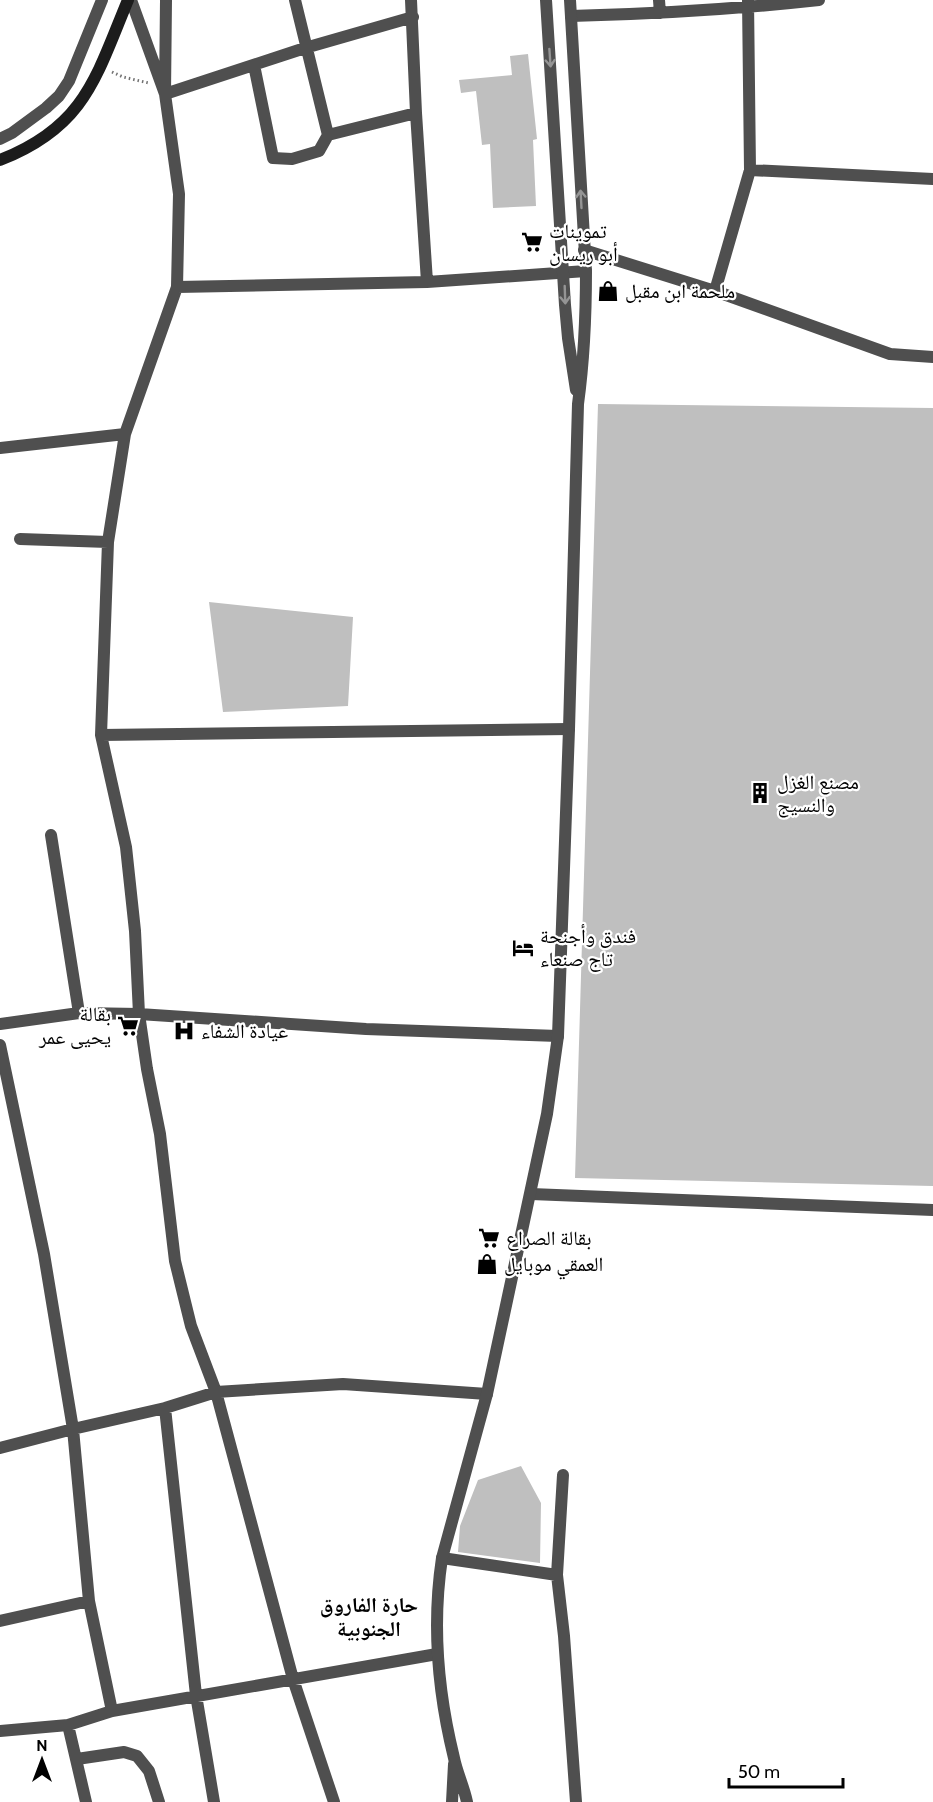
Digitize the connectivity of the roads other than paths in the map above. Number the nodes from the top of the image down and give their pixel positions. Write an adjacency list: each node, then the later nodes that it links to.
1 (102, 0): 19 (street)
2 (129, 0): 16 (street); 20 (main road)
3 (166, 0): 16 (street)
4 (295, 0): 14 (street)
5 (411, 0): 13 (street)
6 (546, 0): 25 (street, one-way to 25)
7 (570, 0): 12 (street)
8 (659, 0): 11 (street)
9 (819, 0): 10 (street)
10 (748, 4): 11 (street); 21 (street)
11 (660, 13): 12 (street)
12 (571, 16): 23 (street, one-way to 12)
13 (413, 17): 14 (street); 17 (street)
14 (305, 48): 15 (street); 18 (street)
15 (254, 65): 16 (street); 18 (street)
16 (165, 94): 27 (street)
17 (416, 113): 18 (street); 26 (street)
18 (328, 135)
19 (0, 139)
20 (0, 160)
21 (750, 170): 22 (street); 28 (street)
22 (933, 179)
23 (584, 250): 24 (street); 28 (street)
24 (586, 271): 25 (street); 30 (street)
25 (564, 272): 26 (street); 30 (street, one-way to 30)
26 (427, 282): 27 (street)
27 (177, 287): 31 (street)
28 (715, 291): 29 (street)
29 (933, 357)
30 (578, 404): 35 (street)
31 (125, 434): 32 (street); 34 (street)
32 (0, 448)
33 (20, 539): 34 (street)
34 (108, 542): 36 (street)
35 (569, 729): 36 (street); 41 (street)
36 (101, 735): 39 (street)
37 (51, 835): 38 (street)
38 (79, 1013): 39 (street); 40 (street)
39 (139, 1014): 41 (street); 45 (street)
40 (0, 1023)
41 (558, 1036): 43 (street)
42 (0, 1045): 48 (street)
43 (531, 1194): 44 (street); 46 (street)
44 (933, 1210)
45 (216, 1392): 46 (street); 47 (street); 56 (street)
46 (487, 1394): 51 (street)
47 (165, 1408): 48 (street); 57 (street)
48 (72, 1429): 49 (street); 53 (street)
49 (0, 1448)
50 (563, 1475): 52 (street)
51 (442, 1558): 52 (street); 55 (street)
52 (557, 1575): 69 (street)
53 (89, 1601): 54 (street); 58 (street)
54 (0, 1621)
55 (437, 1653): 56 (street); 62 (street)
56 (293, 1679): 57 (street); 66 (street)
57 (196, 1695): 58 (street); 65 (street)
58 (112, 1711): 59 (street)
59 (68, 1725): 60 (street); 61 (street)
60 (0, 1731)
61 (77, 1759): 63 (street); 64 (street)
62 (454, 1760): 67 (street); 68 (street)
63 (86, 1802)
64 (159, 1802)
65 (214, 1802)
66 (334, 1802)
67 (452, 1802)
68 (467, 1802)
69 (576, 1802)

